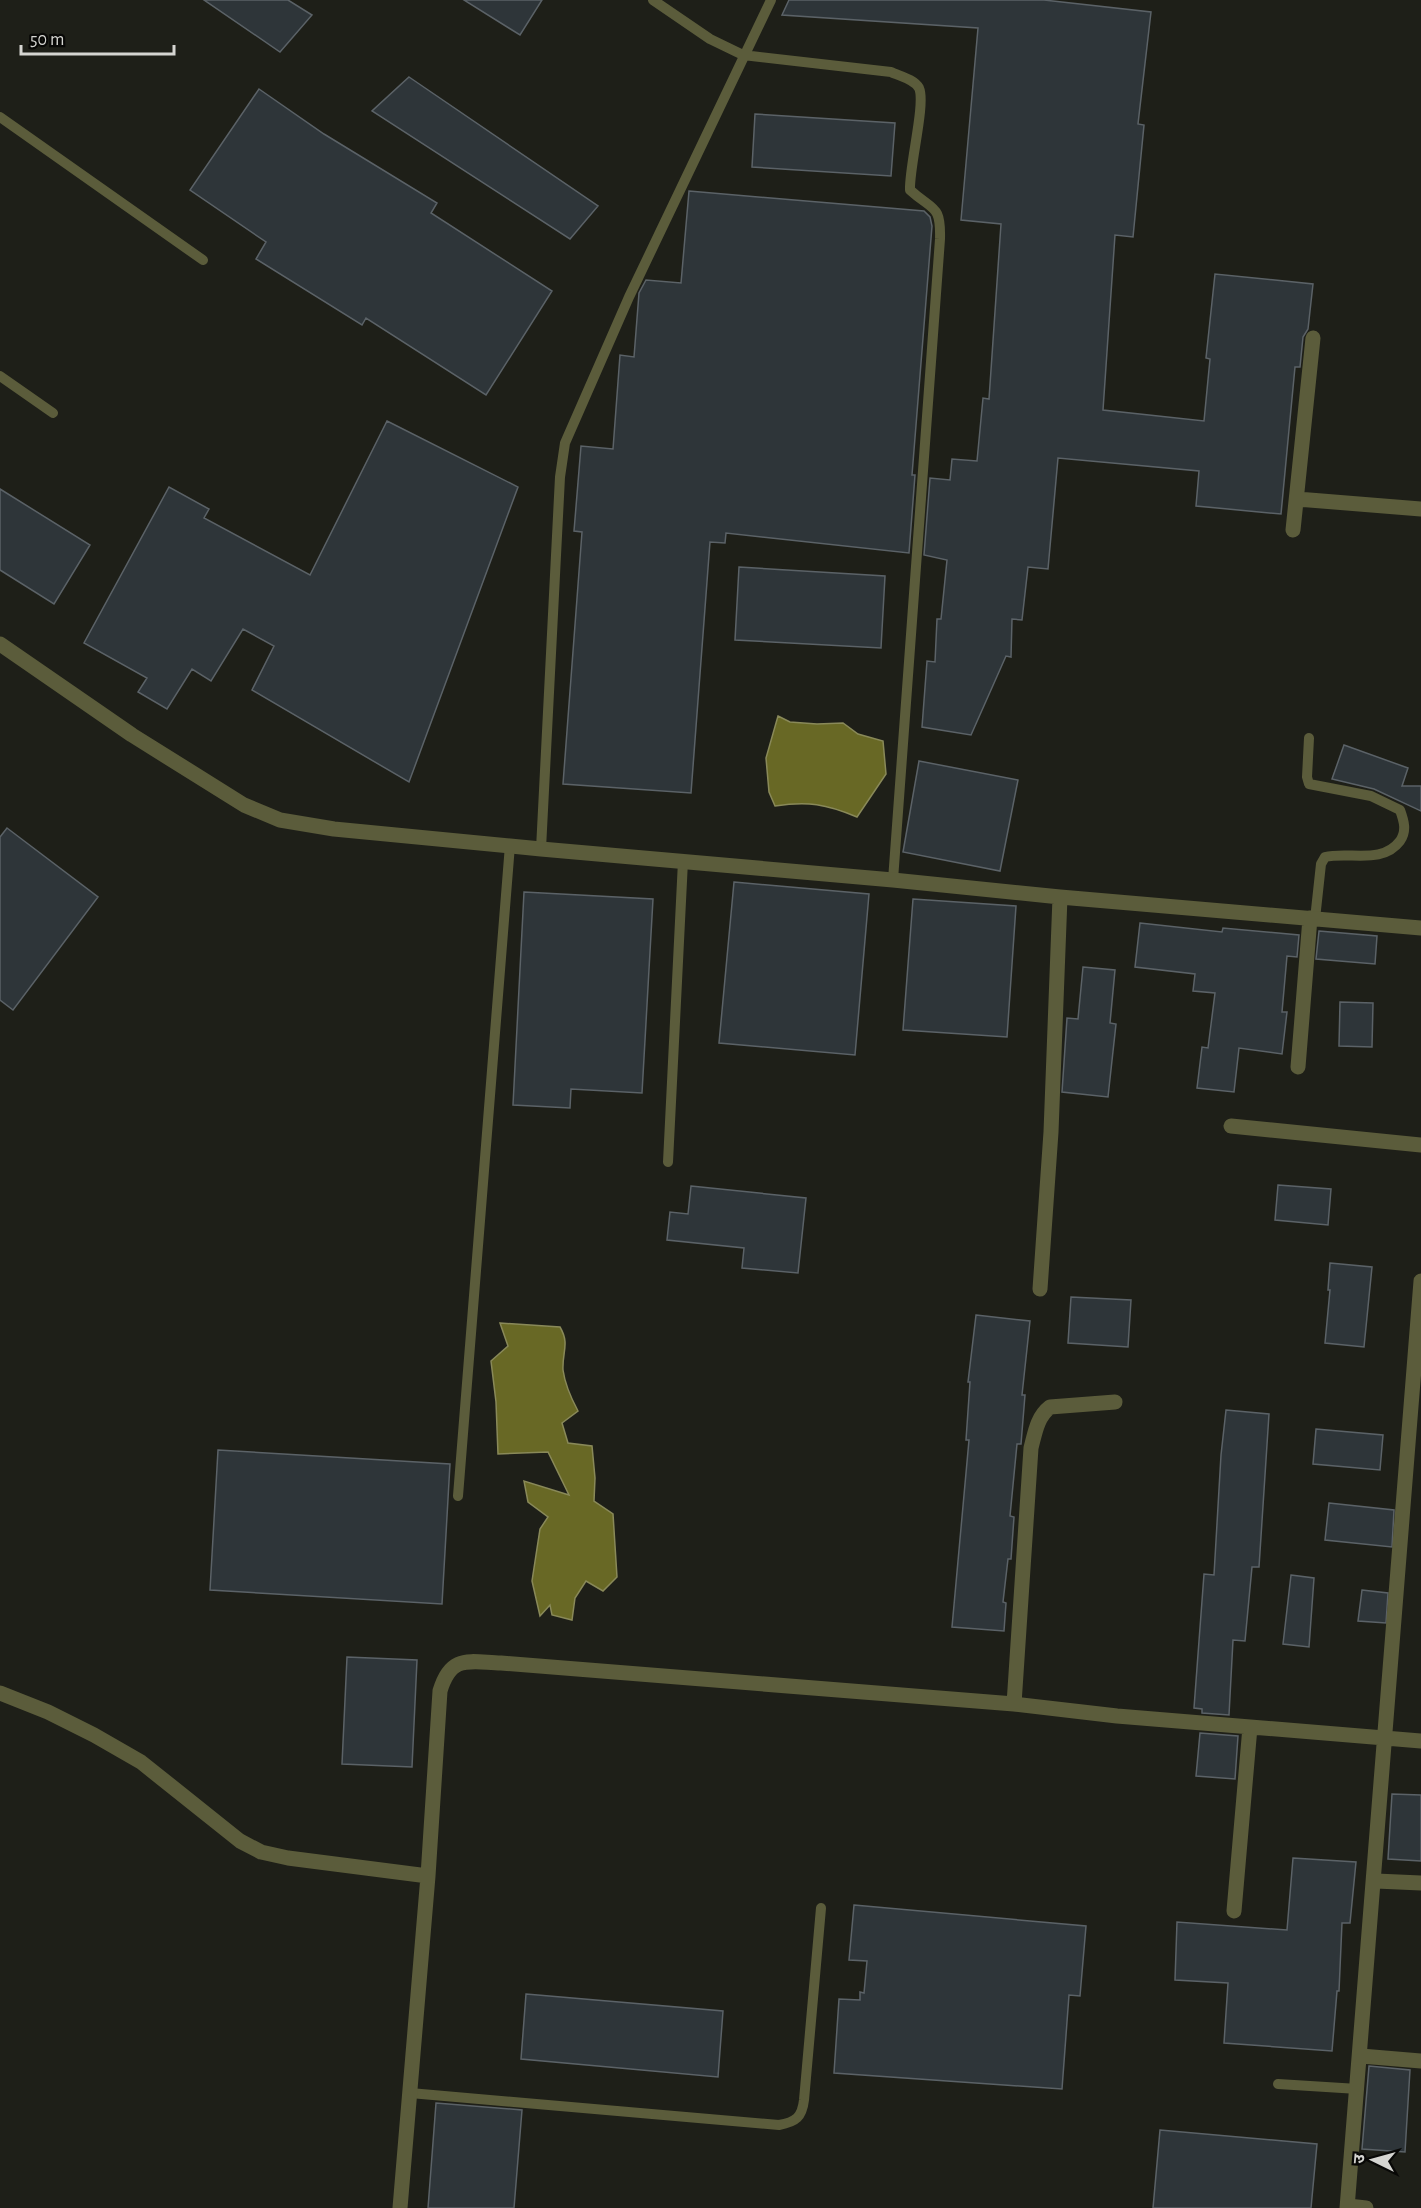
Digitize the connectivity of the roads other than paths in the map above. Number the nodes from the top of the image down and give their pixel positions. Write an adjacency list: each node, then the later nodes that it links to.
1 (653, 0): 3 (lane)
2 (771, 0): 3 (lane)
3 (743, 55): 15 (lane); 17 (lane)
4 (0, 117): 5 (lane)
5 (203, 260)
6 (1313, 338): 9 (street)
7 (0, 376): 8 (lane)
8 (53, 413)
9 (1297, 499): 10 (street); 11 (street)
10 (1421, 509)
11 (1293, 530)
12 (0, 644): 14 (street)
13 (1309, 738): 19 (lane)
14 (510, 845): 15 (street); 29 (lane)
15 (541, 849): 16 (street)
16 (683, 861): 17 (street); 24 (lane)
17 (893, 880): 18 (street)
18 (1060, 897): 19 (street); 26 (street)
19 (1312, 919): 20 (street); 21 (street)
20 (1421, 928)
21 (1298, 1067)
22 (1231, 1126): 23 (street)
23 (1421, 1145)
24 (668, 1162)
25 (1421, 1281): 27 (street)
26 (1040, 1289)
27 (1418, 1370): 33 (street)
28 (1115, 1402): 31 (street)
29 (458, 1496)
30 (0, 1693): 35 (street)
31 (1014, 1704): 32 (street); 35 (street)
32 (1250, 1727): 33 (street); 39 (street)
33 (1386, 1739): 34 (street); 36 (street)
34 (1421, 1741)
35 (428, 1876): 44 (street)
36 (1376, 1881): 37 (street); 40 (street)
37 (1421, 1883)
38 (821, 1908): 44 (lane)
39 (1234, 1911)
40 (1361, 2056): 41 (street); 43 (street)
41 (1421, 2061)
42 (1278, 2084): 43 (lane)
43 (1358, 2089): 45 (street)
44 (410, 2093): 46 (street)
45 (1348, 2207): 47 (street)
46 (400, 2208)
47 (1366, 2208)

